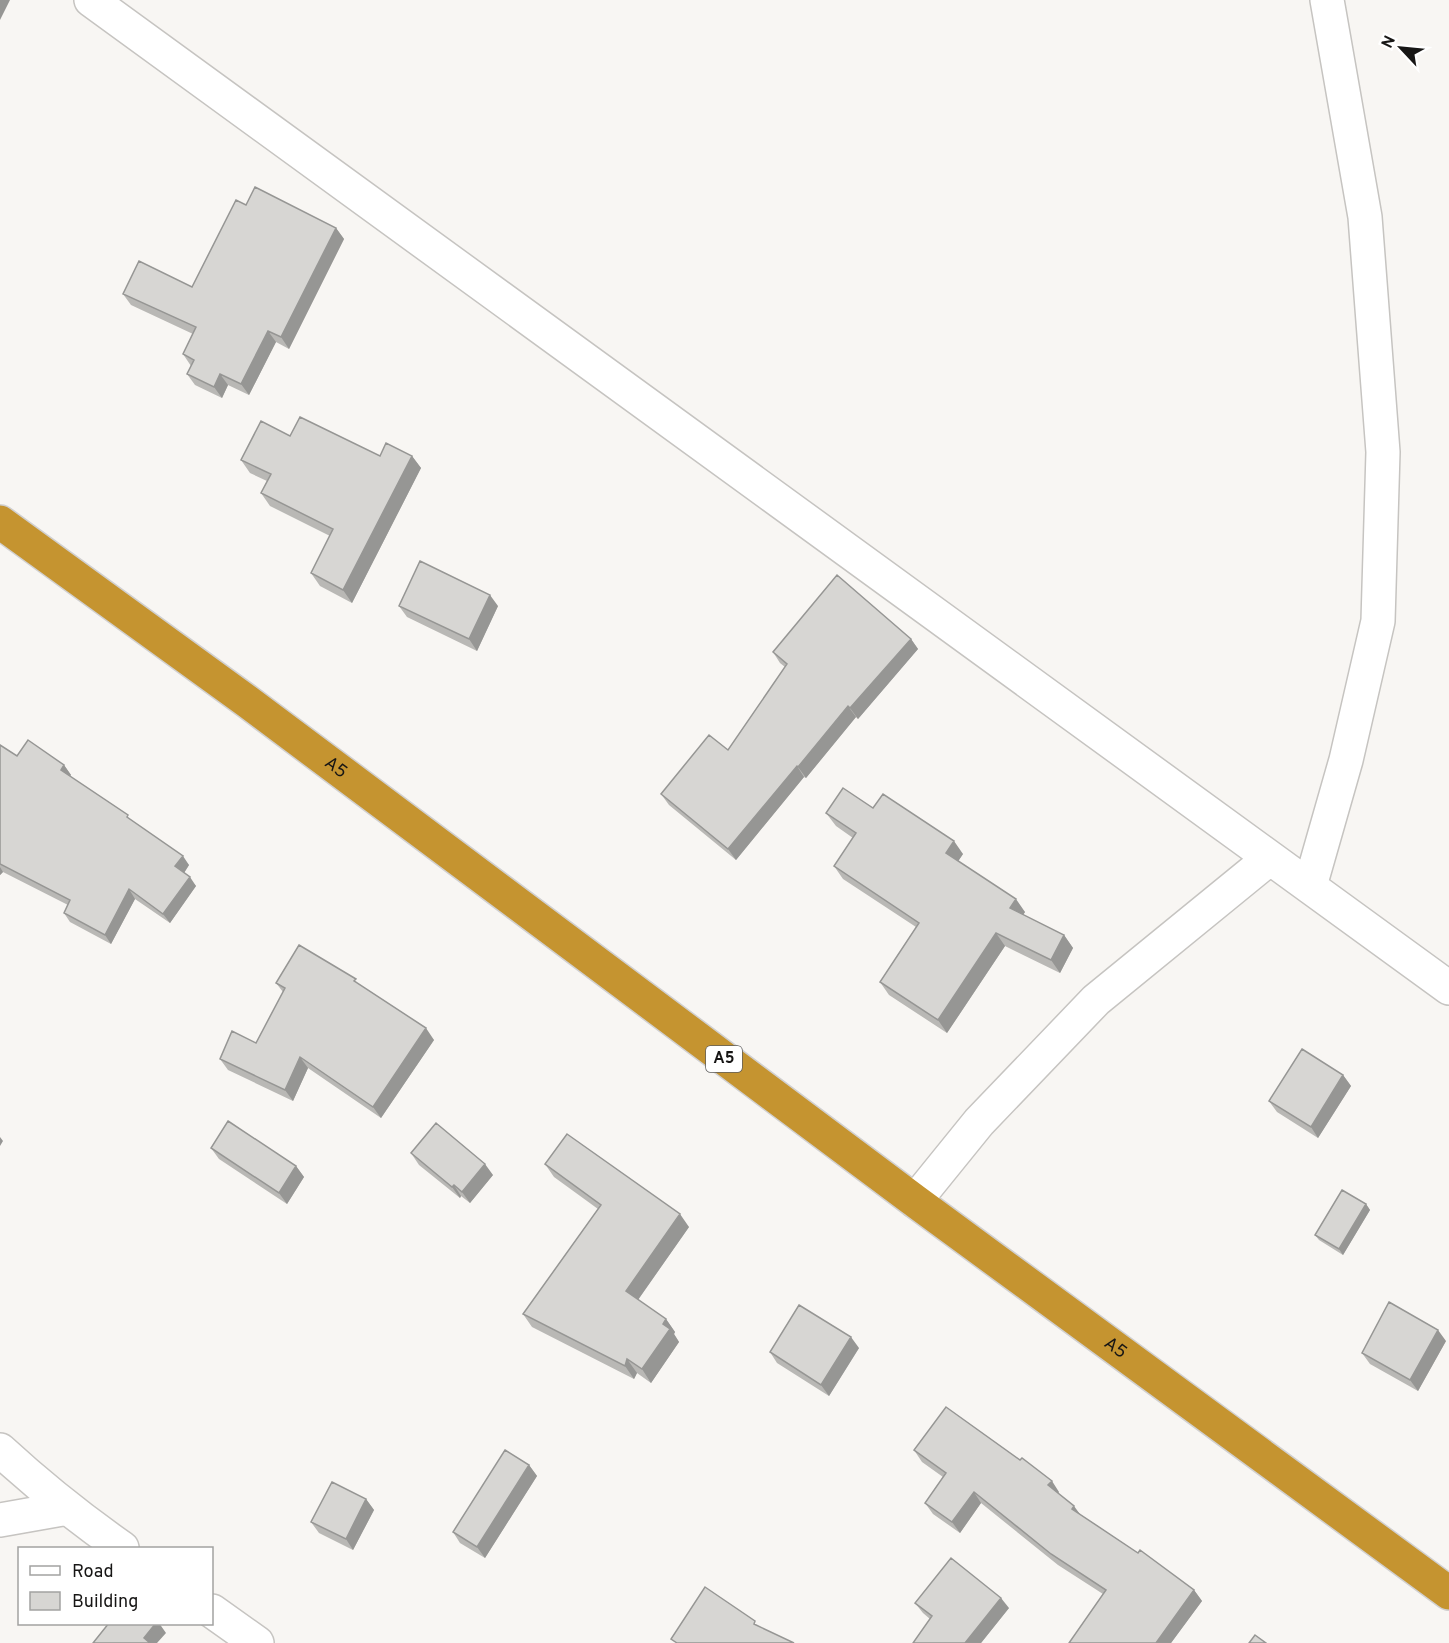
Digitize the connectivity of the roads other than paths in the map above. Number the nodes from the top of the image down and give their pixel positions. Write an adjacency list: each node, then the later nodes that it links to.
1 (91, 0): 4 (street)
2 (1327, 0): 5 (street)
3 (0, 522): 7 (highway, A5 / A5)
4 (1270, 858): 5 (street); 7 (street)
5 (1310, 886): 6 (street)
6 (1449, 988)
7 (915, 1201): 12 (highway, A5 / A5)
8 (0, 1449): 9 (street)
9 (68, 1508): 10 (street); 11 (street)
10 (0, 1520)
11 (121, 1547)
12 (1449, 1593)
13 (213, 1612): 14 (street)
14 (257, 1643)

